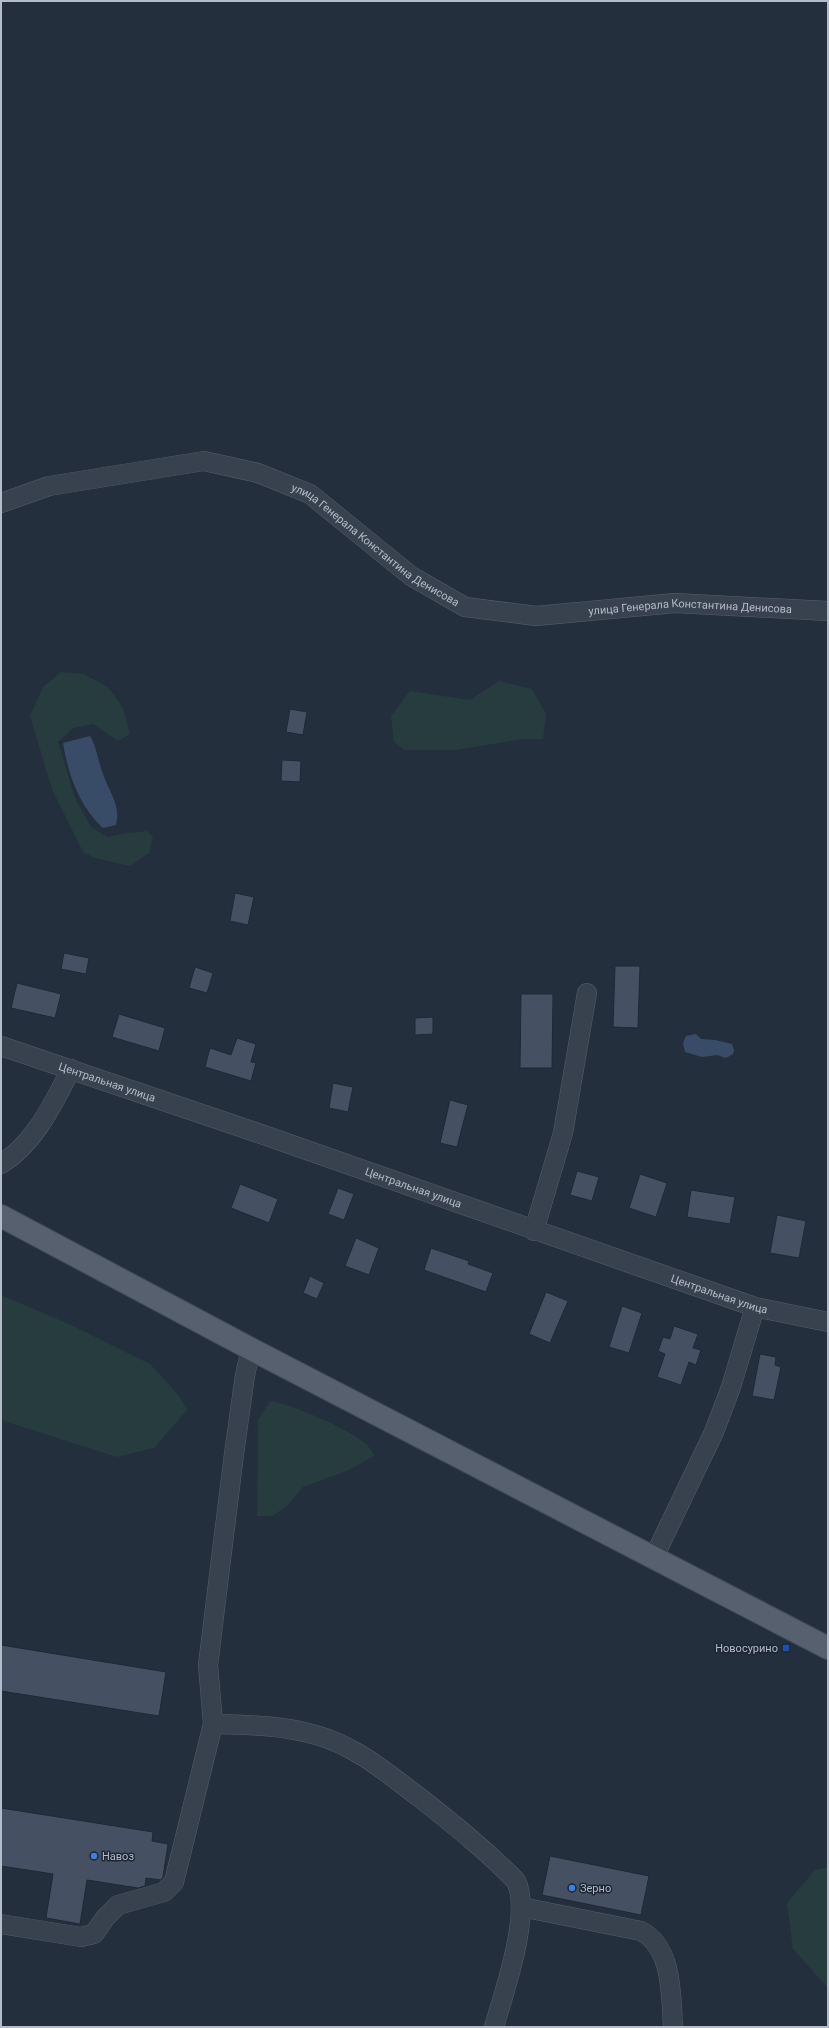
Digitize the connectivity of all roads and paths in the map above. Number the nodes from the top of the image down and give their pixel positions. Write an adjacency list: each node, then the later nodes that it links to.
1 (1, 503): 2 (street, улица Генерала Константина Денисова)
2 (828, 611)
3 (587, 992): 8 (street)
4 (1, 1046): 5 (street, Центральная улица)
5 (71, 1069): 6 (street); 8 (street, Центральная улица)
6 (1, 1164)
7 (1, 1216): 11 (main road)
8 (534, 1231): 9 (street, Центральная улица)
9 (755, 1307): 10 (street, Центральная улица); 12 (street)
10 (828, 1322)
11 (251, 1349): 12 (main road); 14 (street)
12 (654, 1558): 13 (main road)
13 (828, 1648)
14 (213, 1724): 15 (street); 16 (street)
15 (521, 1907): 17 (street); 18 (street)
16 (1, 1924)
17 (494, 2027)
18 (673, 2027)

